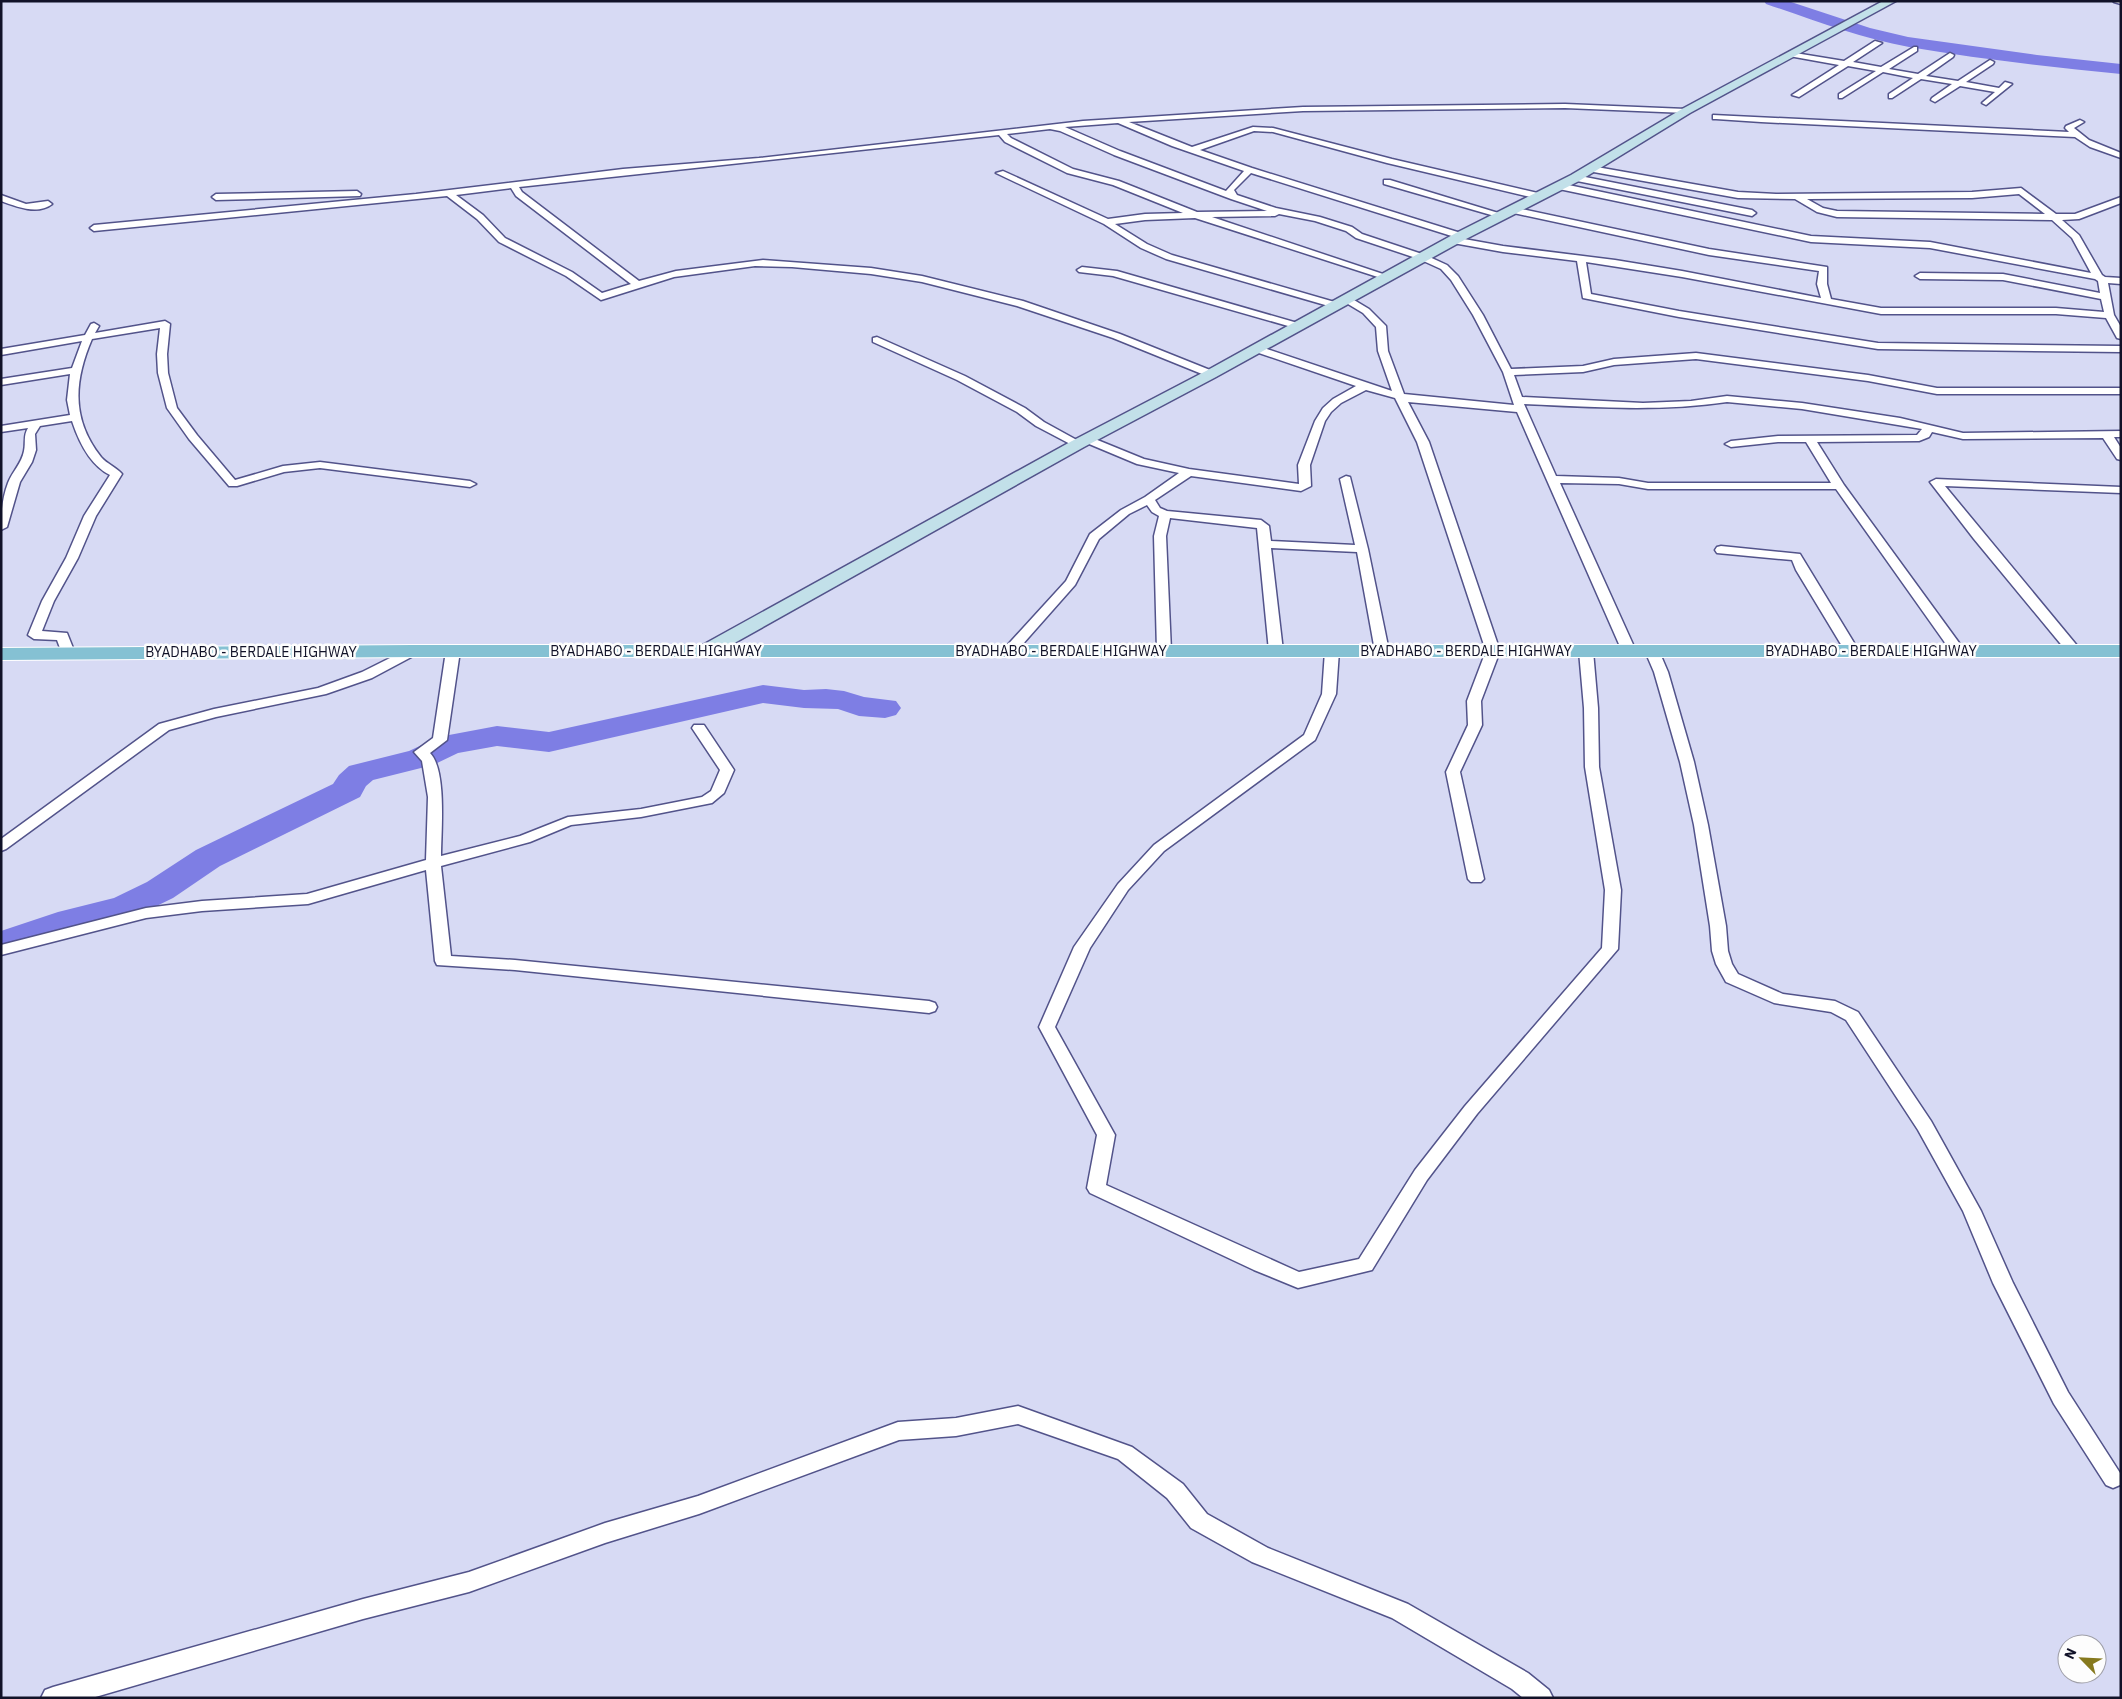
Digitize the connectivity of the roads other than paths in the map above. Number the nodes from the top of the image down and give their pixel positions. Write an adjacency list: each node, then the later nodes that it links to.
1 (1891, 1): 6 (street)
2 (2116, 1): 3 (street)
3 (2121, 2)
4 (1878, 43): 9 (street)
5 (1914, 49): 10 (street)
6 (1792, 54): 9 (street); 20 (street)
7 (1950, 55): 11 (street)
8 (1990, 62): 12 (street)
9 (1846, 64): 10 (street); 15 (street)
10 (1883, 70): 11 (street); 16 (street)
11 (1920, 77): 12 (street); 17 (street)
12 (1959, 83): 14 (street); 18 (street)
13 (2008, 84): 14 (street)
14 (1999, 90): 19 (street)
15 (1796, 95)
16 (1842, 96)
17 (1892, 96)
18 (1935, 100)
19 (1986, 103)
20 (1686, 111): 22 (street); 29 (street)
21 (1716, 117): 26 (street)
22 (1118, 121): 24 (street); 27 (street)
23 (2080, 122): 26 (street)
24 (1040, 128): 25 (street); 37 (street)
25 (1000, 132): 34 (street); 48 (street)
26 (2076, 135): 28 (street)
27 (1192, 150): 30 (street); 38 (street)
28 (2121, 156)
29 (1590, 169): 32 (street); 39 (street)
30 (1249, 170): 37 (street); 52 (street)
31 (1000, 172): 50 (street)
32 (1575, 178): 35 (street); 47 (street)
33 (1387, 182): 45 (street)
34 (513, 185): 36 (street); 60 (street)
35 (1558, 186): 38 (street); 58 (street)
36 (449, 193): 41 (street); 60 (street)
37 (1234, 196): 46 (street)
38 (1539, 196): 45 (street)
39 (1794, 196): 49 (street); 49 (street)
40 (216, 197): 41 (street)
41 (416, 197): 51 (street)
42 (1, 198): 44 (street)
43 (2121, 200): 49 (street)
44 (48, 204)
45 (1507, 212): 52 (street); 62 (street)
46 (1287, 213): 48 (street); 53 (street)
47 (1752, 213)
48 (1196, 215): 50 (street); 57 (street)
49 (2054, 216): 58 (street)
50 (1107, 222): 63 (street)
51 (94, 228)
52 (1457, 238): 53 (street); 54 (street)
53 (1422, 257): 57 (street); 74 (street)
54 (1581, 260): 62 (street); 71 (street)
55 (1082, 270): 66 (street)
56 (1920, 276): 61 (street)
57 (1387, 277): 63 (street)
58 (2100, 279): 59 (street); 61 (street)
59 (2121, 281)
60 (639, 285): 75 (street)
61 (2106, 297): 64 (street)
62 (1827, 301): 64 (street)
63 (1340, 302): 66 (street); 79 (street)
64 (2109, 315): 67 (street)
65 (94, 326): 68 (street)
66 (1298, 326): 70 (street)
67 (2119, 332)
68 (87, 338): 72 (street); 73 (street); 94 (street)
69 (877, 340): 88 (street)
70 (1257, 349): 75 (street); 77 (street)
71 (2121, 349)
72 (1, 352)
73 (77, 370): 76 (street); 81 (street)
74 (1508, 372): 78 (street); 80 (street)
75 (1211, 374): 88 (street)
76 (1, 382)
77 (1365, 386): 79 (street); 91 (street)
78 (2121, 391)
79 (1400, 397): 80 (street); 111 (street)
80 (1519, 405): 83 (street); 93 (street)
81 (76, 417): 82 (street); 119 (street)
82 (36, 424): 84 (street); 99 (street)
83 (1928, 428): 85 (street); 87 (street)
84 (1, 430)
85 (2106, 434): 86 (street); 90 (street)
86 (2121, 434)
87 (1810, 439): 89 (street); 95 (street)
88 (1082, 441): 91 (street); 105 (street)
89 (1730, 444)
90 (2121, 457)
91 (1189, 472): 97 (street)
92 (1346, 479): 101 (street)
93 (1552, 480): 95 (street); 113 (street)
94 (470, 484)
95 (1839, 486): 116 (street)
96 (2121, 490): 117 (street)
97 (1149, 499): 98 (street); 106 (street)
98 (1165, 514): 100 (street); 107 (street)
99 (1, 527)
100 (1264, 544): 101 (street); 108 (street)
101 (1362, 549): 110 (street)
102 (1721, 550): 115 (street)
103 (412, 651): 104 (main road, BYADHABO - BERDALE HIGHWAY); 119 (main road, BYADHABO - BERDALE HIGHWAY); 122 (street)
104 (453, 651): 105 (main road, BYADHABO - BERDALE HIGHWAY); 123 (street)
105 (706, 651): 106 (main road, BYADHABO - BERDALE HIGHWAY)
106 (1009, 651): 107 (main road, BYADHABO - BERDALE HIGHWAY)
107 (1164, 651): 108 (main road, BYADHABO - BERDALE HIGHWAY)
108 (1276, 651): 109 (main road, BYADHABO - BERDALE HIGHWAY)
109 (1332, 651): 110 (main road, BYADHABO - BERDALE HIGHWAY); 112 (street)
110 (1382, 651): 111 (main road, BYADHABO - BERDALE HIGHWAY)
111 (1493, 651): 112 (main road, BYADHABO - BERDALE HIGHWAY); 124 (street)
112 (1586, 651): 113 (main road, BYADHABO - BERDALE HIGHWAY)
113 (1629, 651): 114 (main road, BYADHABO - BERDALE HIGHWAY)
114 (1652, 651): 115 (main road, BYADHABO - BERDALE HIGHWAY); 127 (street)
115 (1852, 651): 116 (main road, BYADHABO - BERDALE HIGHWAY)
116 (1958, 651): 117 (main road, BYADHABO - BERDALE HIGHWAY)
117 (2074, 651): 118 (main road, BYADHABO - BERDALE HIGHWAY)
118 (2121, 651)
119 (68, 653): 120 (main road, BYADHABO - BERDALE HIGHWAY)
120 (1, 654)
121 (699, 728): 123 (street)
122 (1, 846)
123 (433, 863): 125 (street); 126 (street)
124 (1476, 879)
125 (1, 950)
126 (929, 1007)
127 (2113, 1479)
128 (53, 1698): 129 (street)
129 (1541, 1698)

